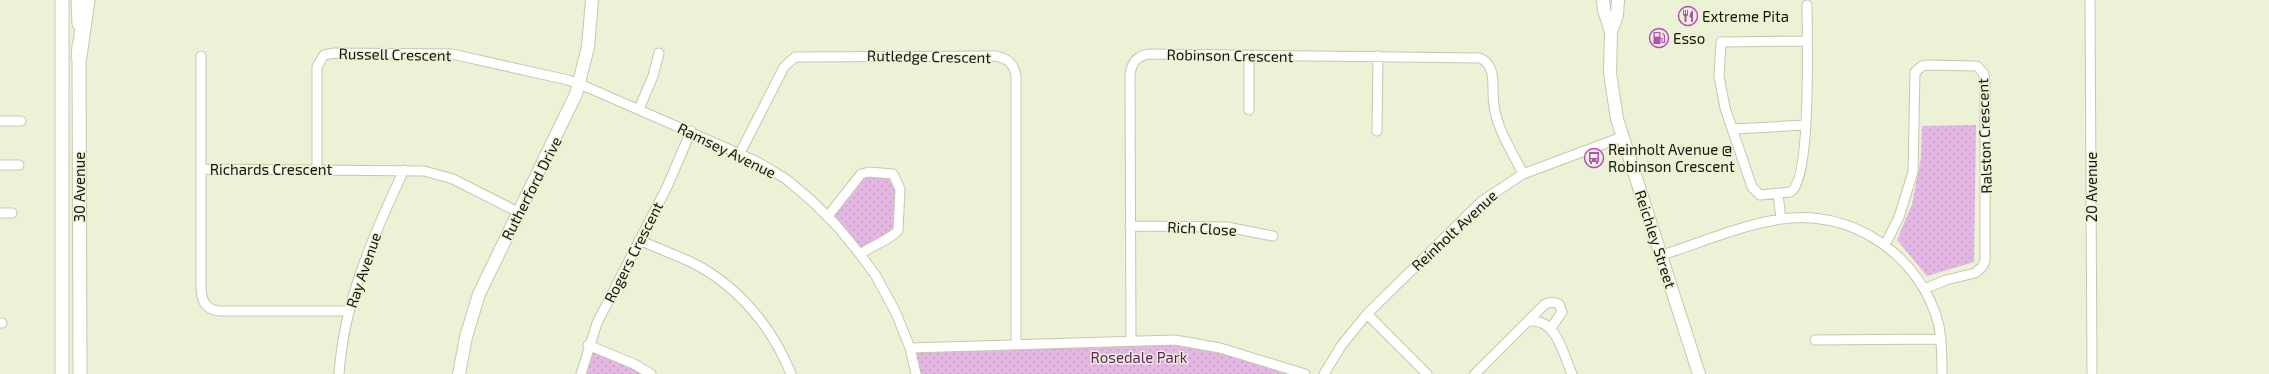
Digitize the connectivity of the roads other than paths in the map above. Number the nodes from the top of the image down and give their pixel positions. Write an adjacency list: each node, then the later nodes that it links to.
1 (62, 0): 56 (main road, 30 Avenue)
2 (78, 0): 13 (main road, 30 Avenue)
3 (87, 0): 13 (main road)
4 (592, 0): 16 (street, Rutherford Drive)
5 (1603, 0): 9 (street, Reichley Street)
6 (1618, 0): 9 (street, Reichley Street)
7 (2090, 0): 71 (street, 20 Avenue)
8 (1807, 5): 10 (street)
9 (1610, 32): 25 (street, Reichley Street)
10 (1807, 41): 21 (street); 22 (street)
11 (659, 53): 17 (street)
12 (1249, 55): 15 (street, Robinson Crescent); 18 (street); 39 (street, Robinson Crescent)
13 (79, 56): 57 (main road, 30 Avenue)
14 (201, 56): 29 (street)
15 (1378, 56): 24 (street); 32 (street, Robinson Crescent)
16 (580, 84): 17 (street, Ramsey Avenue); 30 (street, Russell Crescent); 34 (street, Rutherford Drive)
17 (639, 109): 23 (street, Ramsey Avenue)
18 (1249, 110)
19 (0, 121): 20 (street)
20 (21, 121)
21 (1805, 125): 22 (street); 33 (street)
22 (1734, 129): 33 (street)
23 (691, 131): 26 (street, Ramsey Avenue); 41 (street, Rogers Crescent)
24 (1377, 132)
25 (1622, 137): 32 (street, Reinholt Avenue); 44 (street, Reichley Street)
26 (740, 153): 37 (street, Ramsey Avenue); 53 (street, Rutledge Crescent)
27 (0, 165): 28 (street)
28 (19, 165)
29 (202, 169): 30 (street, Richards Crescent); 46 (street, Richards Crescent)
30 (317, 169): 31 (street, Richards Crescent)
31 (404, 170): 34 (street, Richards Crescent); 46 (street, Ray Avenue)
32 (1523, 174): 47 (street, Reinholt Avenue)
33 (1778, 194): 38 (street)
34 (518, 212): 59 (street, Rutherford Drive)
35 (0, 213): 36 (street)
36 (12, 213)
37 (828, 216): 43 (street, Ramsey Avenue); 43 (street)
38 (1781, 219): 42 (street); 44 (street)
39 (1130, 226): 40 (street, Rich Close); 51 (street, Robinson Crescent)
40 (1272, 236)
41 (639, 240): 54 (street, Rogers Crescent); 62 (street)
42 (1885, 245): 45 (street); 45 (street, Ralston Crescent)
43 (860, 254): 55 (street, Ramsey Avenue)
44 (1662, 255): 69 (street, Reichley Street)
45 (1924, 290): 50 (street)
46 (349, 311): 58 (street, Ray Avenue)
47 (1366, 314): 65 (street, Reinholt Avenue); 66 (street)
48 (1530, 321): 49 (street); 49 (street); 67 (street)
49 (1551, 328): 68 (street)
50 (1941, 339): 52 (street); 70 (street)
51 (1131, 340): 53 (street); 64 (street)
52 (1815, 340)
53 (1016, 344): 55 (street)
54 (588, 345): 60 (street, Rogers Crescent); 61 (street)
55 (910, 348): 63 (street, Ramsey Avenue)
56 (62, 374)
57 (80, 374)
58 (339, 374)
59 (460, 374)
60 (581, 374)
61 (651, 374)
62 (791, 374)
63 (916, 374)
64 (1305, 374)
65 (1324, 374)
66 (1427, 374)
67 (1475, 374)
68 (1572, 374)
69 (1699, 374)
70 (1942, 374)
71 (2092, 374)

